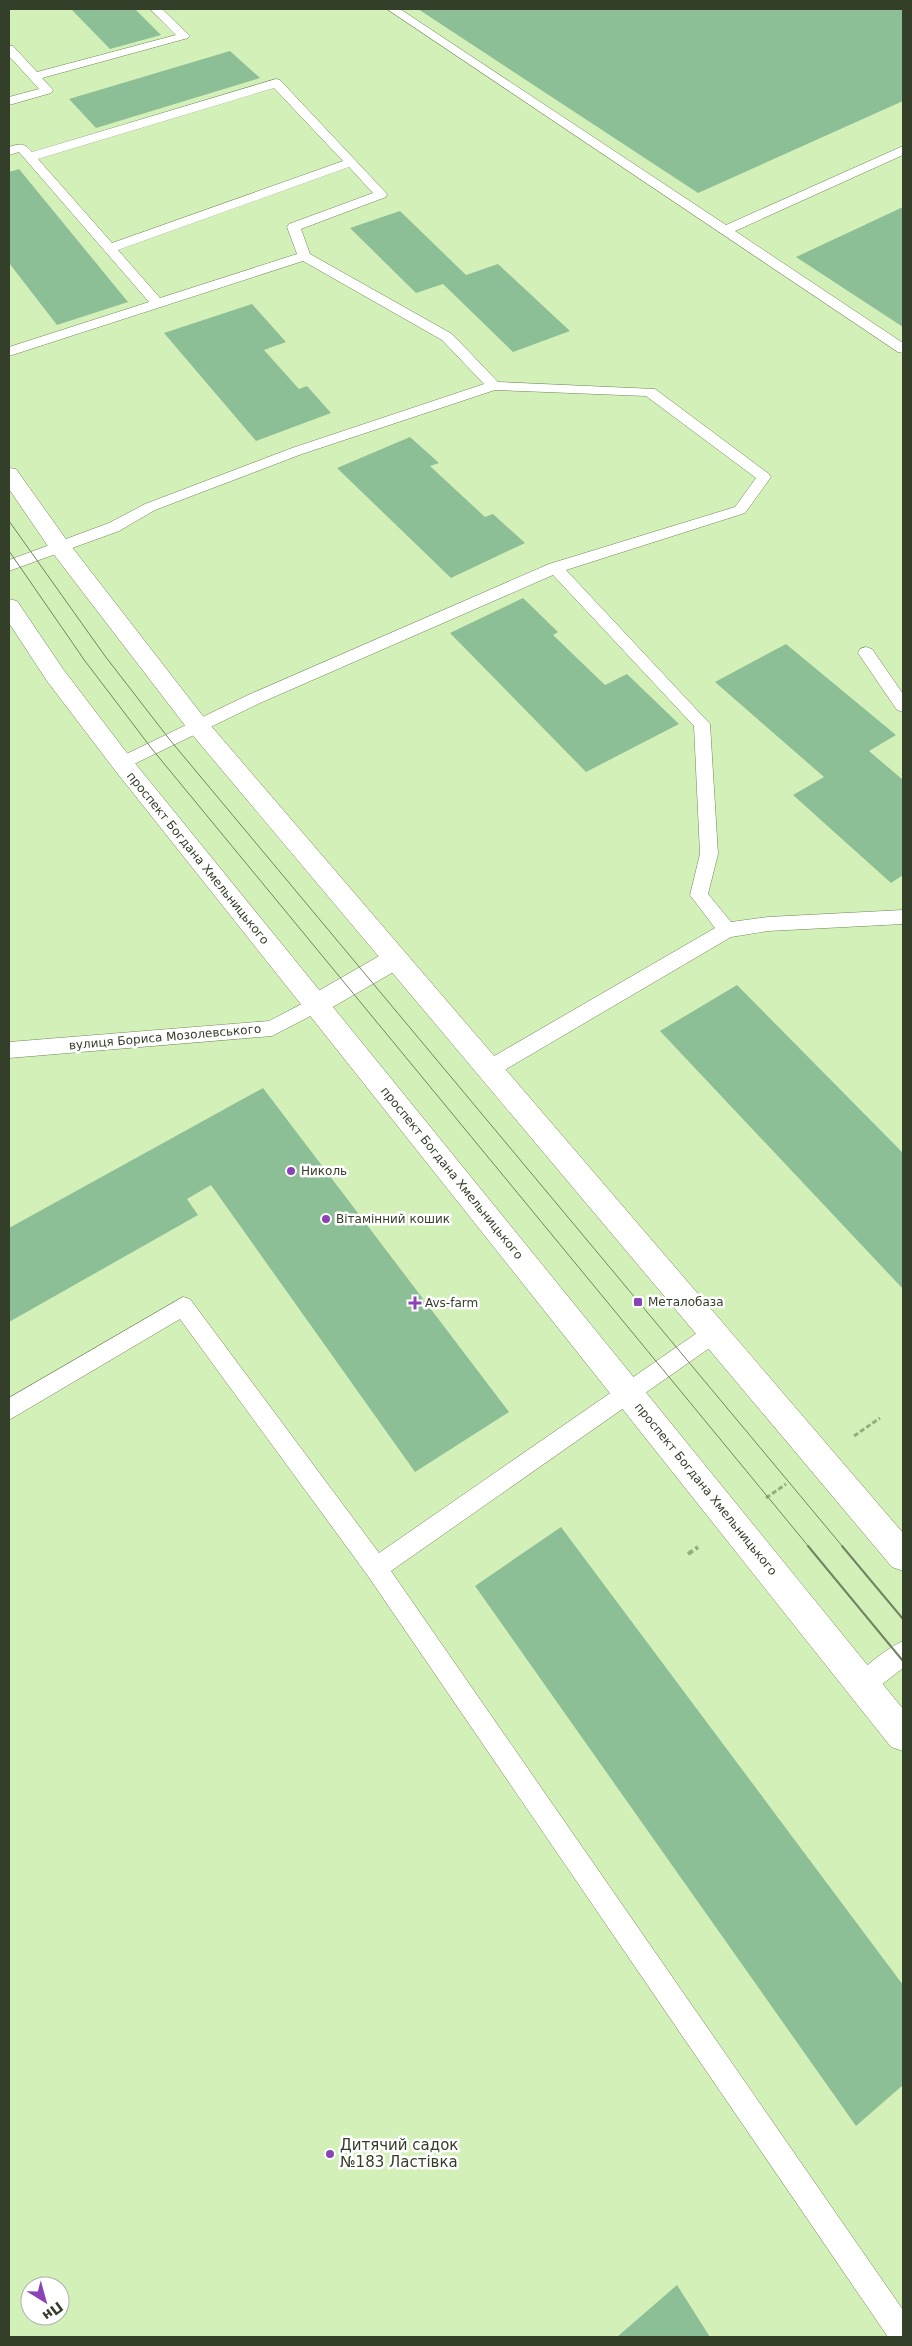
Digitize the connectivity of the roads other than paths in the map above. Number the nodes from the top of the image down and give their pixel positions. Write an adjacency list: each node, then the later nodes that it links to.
1 (156, 9): 4 (lane)
2 (393, 9): 10 (lane)
3 (9, 49): 4 (lane)
4 (34, 76): 5 (lane)
5 (9, 101)
6 (903, 150): 10 (lane)
7 (9, 151): 8 (lane)
8 (30, 157): 9 (lane); 11 (lane)
9 (351, 162): 11 (lane); 12 (lane)
10 (726, 230): 14 (lane)
11 (110, 248): 13 (lane)
12 (304, 256): 13 (lane); 16 (lane)
13 (158, 303): 15 (lane)
14 (903, 349)
15 (9, 352)
16 (494, 386): 18 (lane); 20 (lane)
17 (9, 474): 18 (main road)
18 (60, 547): 19 (lane); 24 (main road)
19 (9, 566)
20 (555, 568): 24 (lane); 27 (lane)
21 (9, 606): 25 (main road, проспект Богдана Хмельницького)
22 (866, 653): 23 (lane)
23 (903, 706)
24 (198, 726): 25 (lane); 28 (main road)
25 (122, 763): 29 (main road, проспект Богдана Хмельницького)
26 (903, 917): 27 (lane)
27 (727, 930): 31 (lane)
28 (395, 959): 29 (main road); 31 (main road)
29 (315, 1004): 30 (lane, вулиця Бориса Мозолевського); 33 (main road, проспект Богдана Хмельницького)
30 (9, 1050)
31 (489, 1069): 32 (main road)
32 (714, 1333): 33 (lane); 35 (main road)
33 (629, 1392): 36 (lane); 38 (main road, проспект Богдана Хмельницького)
34 (9, 1410): 36 (lane)
35 (903, 1556)
36 (376, 1568): 40 (lane)
37 (903, 1653): 38 (lane)
38 (863, 1684): 39 (main road, проспект Богдана Хмельницького)
39 (903, 1735)
40 (903, 2334)

